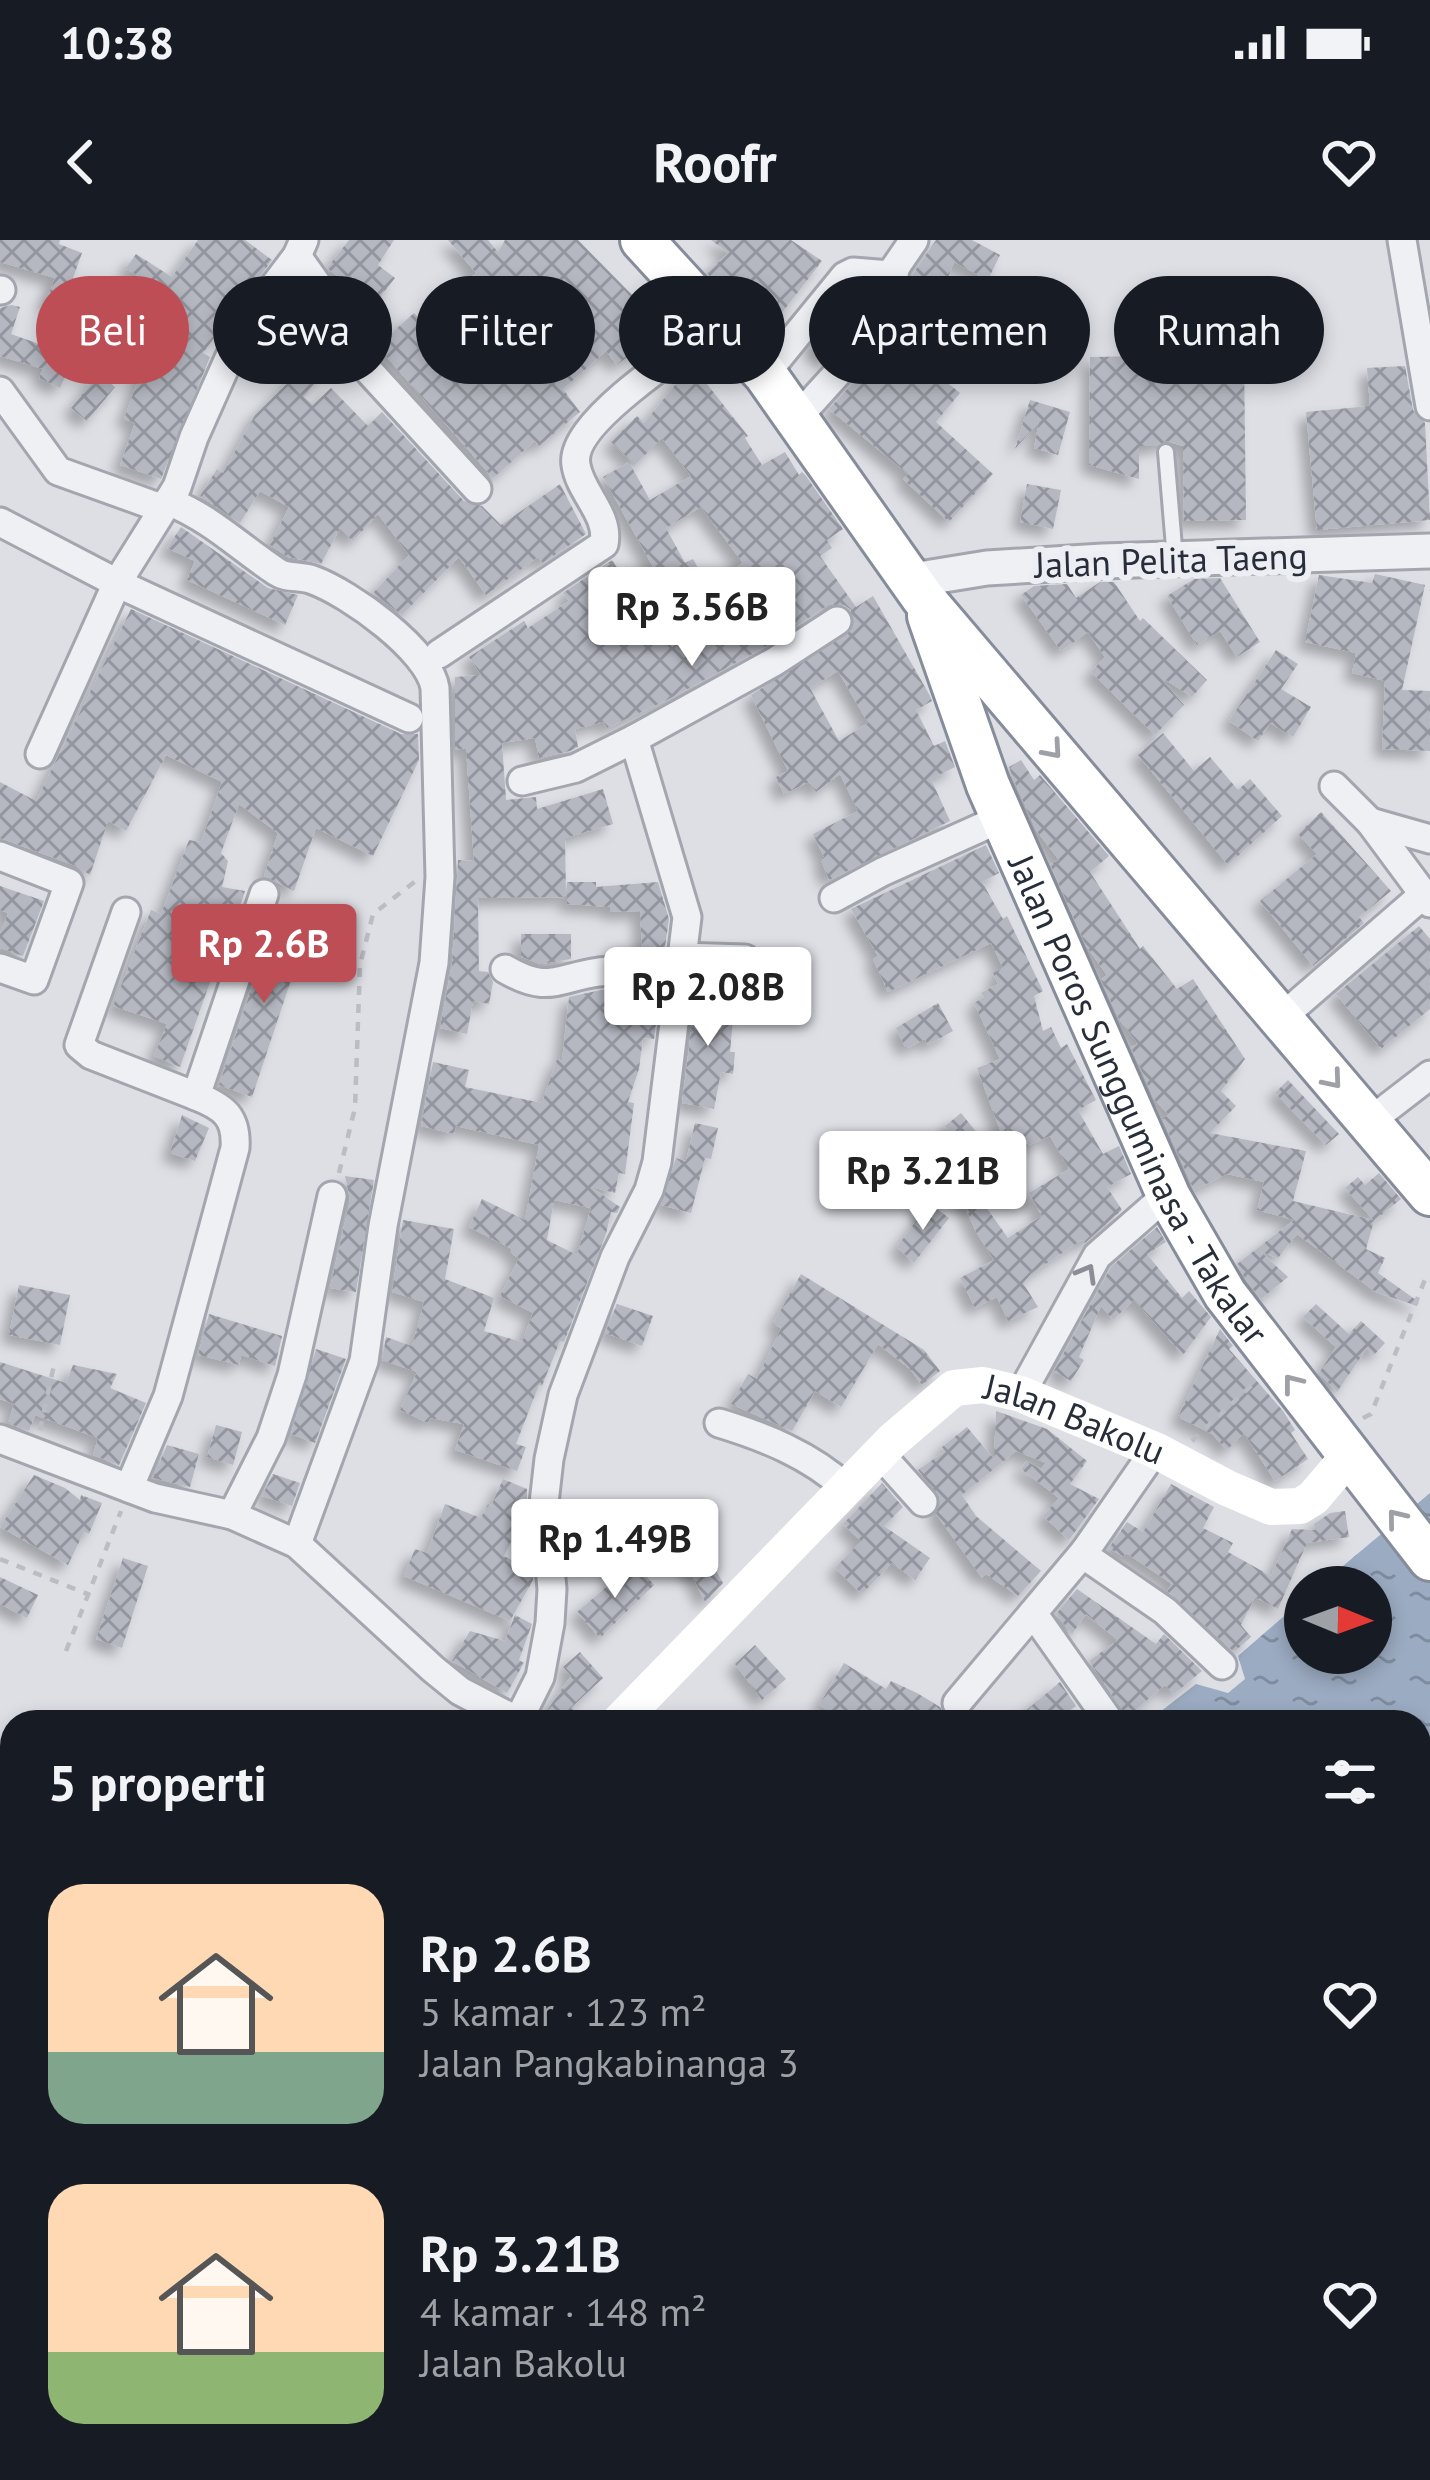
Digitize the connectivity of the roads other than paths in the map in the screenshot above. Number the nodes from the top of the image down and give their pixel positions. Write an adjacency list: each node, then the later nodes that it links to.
1 (642, 240): 6 (highway, Jalan Poros Sungguminasa - Takalar)
2 (914, 240): 5 (street)
3 (1402, 240): 11 (street)
4 (300, 248): 14 (street); 15 (street)
5 (895, 271): 7 (street); 12 (street)
6 (676, 276)
7 (785, 350)
8 (642, 384): 22 (street)
9 (772, 384): 12 (highway, Jalan Poros Sungguminasa - Takalar)
10 (0, 391): 15 (street)
11 (1430, 406)
12 (797, 418): 20 (highway, Jalan Poros Sungguminasa - Takalar)
13 (1166, 452): 18 (lane)
14 (476, 489)
15 (164, 504): 19 (street); 59 (street)
16 (0, 522): 19 (street)
17 (1430, 551): 18 (street, Jalan Pelita Taeng)
18 (1175, 559): 20 (street, Jalan Pelita Taeng)
19 (117, 584): 24 (street); 27 (street)
20 (918, 589): 23 (highway, Jalan Poros Sungguminasa - Takalar); 26 (highway, Jalan Poros Sungguminasa - Takalar)
21 (837, 621): 25 (street)
22 (439, 654)
23 (1016, 708): 26 (highway); 42 (highway, Jalan Poros Sungguminasa - Takalar, one-way to 42)
24 (409, 718)
25 (634, 739): 28 (street); 39 (street)
26 (969, 739): 30 (highway, Jalan Poros Sungguminasa - Takalar)
27 (40, 754)
28 (522, 782)
29 (1334, 786): 31 (street)
30 (1002, 818): 35 (street); 46 (highway, Jalan Poros Sungguminasa - Takalar)
31 (1370, 822): 32 (street); 36 (street)
32 (1430, 839)
33 (0, 856): 40 (street)
34 (264, 894): 44 (street)
35 (835, 898)
36 (1427, 899): 42 (street)
37 (126, 912): 44 (street)
38 (745, 959): 39 (street)
39 (679, 964): 41 (street); 66 (street)
40 (0, 968)
41 (505, 970)
42 (1281, 1018): 45 (highway, Jalan Poros Sungguminasa - Takalar, one-way to 45)
43 (1430, 1075): 45 (street)
44 (196, 1096): 56 (street)
45 (1369, 1122): 47 (highway, Jalan Poros Sungguminasa - Takalar)
46 (1168, 1194): 49 (street, one-way to 46); 54 (highway, Jalan Poros Sungguminasa - Takalar, one-way to 46)
47 (1430, 1194)
48 (332, 1196): 58 (street)
49 (1025, 1386): 52 (main road, Jalan Bakolu); 53 (main road, Jalan Bakolu)
50 (718, 1423): 55 (street)
51 (0, 1439): 56 (street)
52 (1155, 1450): 54 (main road, Jalan Bakolu); 60 (street)
53 (880, 1454): 55 (main road, Jalan Bakolu); 57 (street)
54 (1347, 1456): 61 (highway, Jalan Poros Sungguminasa - Takalar, one-way to 54)
55 (839, 1482): 67 (main road, Jalan Bakolu)
56 (129, 1489): 58 (street)
57 (923, 1502)
58 (232, 1515): 59 (street)
59 (297, 1544): 65 (street)
60 (1084, 1551): 62 (street); 63 (street)
61 (1430, 1559)
62 (1033, 1613): 64 (street); 68 (street)
63 (1222, 1665)
64 (956, 1703)
65 (497, 1710)
66 (524, 1710)
67 (630, 1710)
68 (1102, 1710)

